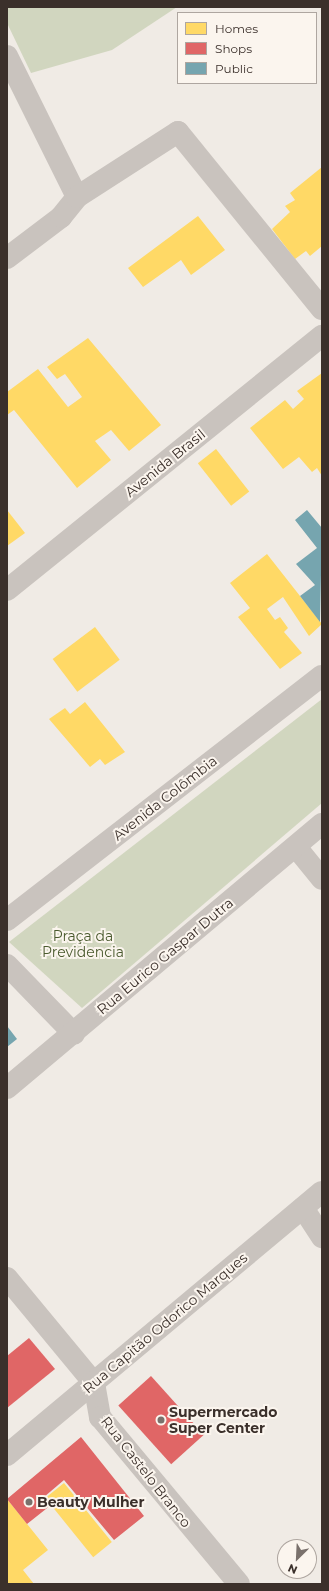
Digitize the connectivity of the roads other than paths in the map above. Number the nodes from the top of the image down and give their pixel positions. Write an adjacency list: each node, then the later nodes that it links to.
1 (7, 56): 2 (street)
2 (77, 197): 3 (street); 4 (street)
3 (7, 258)
4 (322, 309)
5 (322, 336): 6 (street, Avenida Brasil)
6 (7, 590)
7 (322, 676): 11 (street, Avenida Colômbia)
8 (322, 824): 9 (street, Rua Eurico Gaspar Dutra)
9 (296, 847): 10 (street); 13 (street, Rua Eurico Gaspar Dutra)
10 (322, 879)
11 (7, 920)
12 (7, 966): 13 (street)
13 (74, 1034): 14 (street, Rua Eurico Gaspar Dutra)
14 (7, 1088)
15 (322, 1192): 16 (street, Rua Capitão Odorico Marques)
16 (303, 1208): 17 (street); 19 (street, Rua Capitão Odorico Marques)
17 (322, 1236)
18 (7, 1278): 19 (street, Rua Castelo Branco)
19 (94, 1383): 20 (street, Rua Capitão Odorico Marques); 21 (street, Rua Castelo Branco)
20 (7, 1455)
21 (239, 1584)

